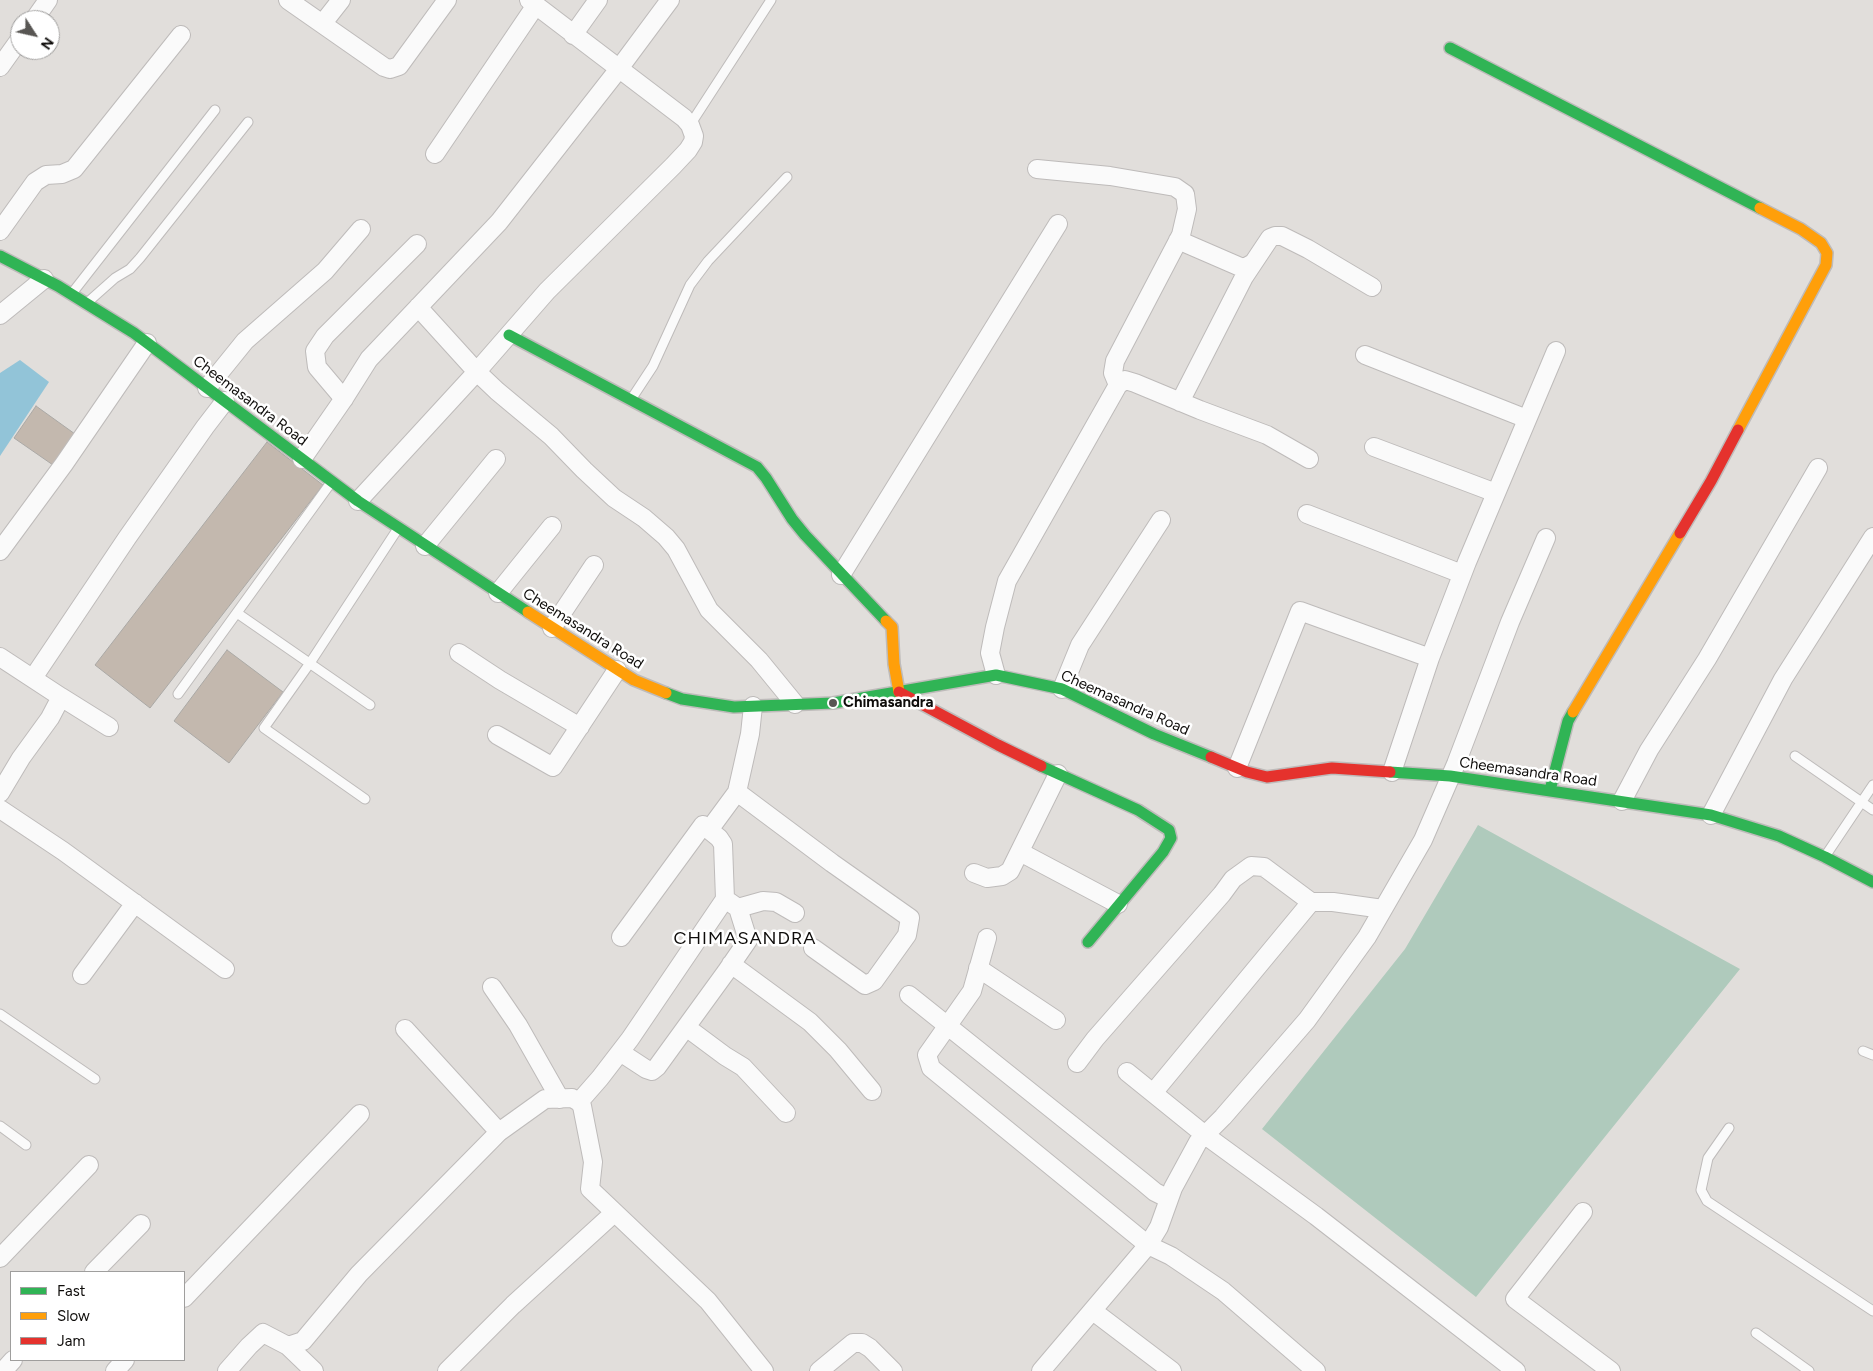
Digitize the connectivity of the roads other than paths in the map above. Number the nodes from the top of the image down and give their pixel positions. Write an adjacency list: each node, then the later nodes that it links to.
1 (288, 0): 8 (street)
2 (341, 0): 8 (street)
3 (447, 0): 8 (street)
4 (598, 0): 10 (street)
5 (670, 0): 14 (street)
6 (771, 0): 17 (lane)
7 (533, 3): 10 (street); 18 (street)
8 (323, 23)
9 (181, 35): 23 (street)
10 (573, 35): 14 (street)
11 (1450, 48): 91 (street)
12 (10, 53): 13 (street)
13 (0, 67)
14 (618, 70): 17 (street); 32 (street)
15 (215, 110): 30 (lane)
16 (248, 122): 31 (lane)
17 (690, 125): 34 (street)
18 (435, 154)
19 (1037, 168): 24 (street)
20 (787, 177): 42 (lane)
21 (1058, 224): 64 (street)
22 (362, 229): 40 (street)
23 (0, 232)
24 (1178, 240): 27 (street); 39 (street)
25 (417, 244): 41 (street)
26 (0, 256): 28 (street, Cheemasandra Road)
27 (1253, 263): 29 (street); 44 (street)
28 (44, 279): 30 (street, Cheemasandra Road); 33 (street)
29 (1372, 287)
30 (72, 294): 31 (street, Cheemasandra Road)
31 (86, 303): 35 (street, Cheemasandra Road)
32 (418, 307): 38 (street); 41 (street)
33 (0, 315)
34 (509, 335): 38 (street); 42 (street)
35 (147, 343): 40 (street, Cheemasandra Road); 61 (street)
36 (1556, 351): 45 (street)
37 (1365, 354): 45 (street)
38 (477, 372): 53 (street); 79 (street)
39 (1118, 385): 44 (street); 73 (street)
40 (207, 388): 43 (street, Cheemasandra Road)
41 (344, 399): 47 (street)
42 (632, 399): 64 (street)
43 (225, 401): 47 (street, Cheemasandra Road); 74 (street)
44 (1180, 402): 49 (street)
45 (1527, 419): 52 (street)
46 (1374, 447): 52 (street)
47 (302, 459): 51 (street, Cheemasandra Road)
48 (496, 459): 60 (street)
49 (1309, 459)
50 (1818, 468): 95 (street)
51 (332, 481): 53 (street, Cheemasandra Road); 66 (lane)
52 (1496, 493): 63 (street)
53 (358, 501): 57 (street, Cheemasandra Road)
54 (1307, 514): 63 (street)
55 (1161, 520): 75 (street)
56 (552, 526): 65 (street)
57 (398, 528): 60 (street, Cheemasandra Road); 71 (lane)
58 (1873, 537): 99 (street)
59 (1546, 538): 89 (street)
60 (425, 546): 65 (street, Cheemasandra Road)
61 (0, 551)
62 (594, 565): 67 (street)
63 (1462, 574): 70 (street)
64 (841, 575): 76 (street)
65 (498, 593): 67 (street, Cheemasandra Road)
66 (237, 613): 71 (lane); 77 (lane)
67 (552, 628): 72 (street, Cheemasandra Road)
68 (459, 653): 83 (street)
69 (0, 657): 74 (street)
70 (1430, 658): 86 (street); 87 (street)
71 (310, 663): 80 (lane); 94 (lane)
72 (617, 670): 81 (street, Cheemasandra Road); 83 (street)
73 (996, 676): 75 (street, Cheemasandra Road); 76 (street, Cheemasandra Road)
74 (33, 678): 78 (street)
75 (1062, 689): 86 (street, Cheemasandra Road)
76 (899, 692): 79 (street, Cheemasandra Road); 88 (street)
77 (178, 694)
78 (61, 697): 82 (street); 93 (street)
79 (795, 704): 81 (street, Cheemasandra Road)
80 (370, 706)
81 (753, 706): 92 (street)
82 (109, 727)
83 (580, 727): 84 (street)
84 (497, 734)
85 (1795, 756): 96 (lane)
86 (1237, 768): 87 (street, Cheemasandra Road)
87 (1392, 772): 89 (street, Cheemasandra Road)
88 (1058, 774): 101 (street); 108 (street)
89 (1450, 776): 91 (street, Cheemasandra Road); 109 (street)
90 (1873, 784): 96 (lane)
91 (1550, 790): 95 (street, Cheemasandra Road)
92 (737, 792): 100 (street); 114 (street)
93 (0, 793)
94 (365, 800)
95 (1622, 801): 99 (street, Cheemasandra Road)
96 (1861, 802): 98 (lane); 102 (lane)
97 (0, 809): 106 (street)
98 (1873, 810)
99 (1711, 815): 102 (street, Cheemasandra Road)
100 (709, 830): 107 (street); 111 (street)
101 (1020, 852): 103 (street); 108 (street)
102 (1825, 857): 104 (street, Cheemasandra Road)
103 (974, 873)
104 (1873, 882)
105 (1311, 902): 109 (street); 129 (street); 133 (street)
106 (135, 903): 117 (street); 118 (street)
107 (731, 904): 110 (street); 115 (street); 127 (street)
108 (1118, 904): 113 (street)
109 (1383, 909): 141 (street)
110 (795, 913)
111 (621, 937)
112 (987, 938): 116 (street)
113 (1088, 942)
114 (813, 948)
115 (731, 964): 124 (street); 132 (street)
116 (978, 968): 122 (street); 123 (street)
117 (225, 969)
118 (82, 975)
119 (492, 987): 134 (street)
120 (909, 995): 123 (street)
121 (0, 1014): 131 (lane)
122 (1056, 1020)
123 (948, 1025): 144 (street); 148 (street)
124 (686, 1027): 127 (street); 136 (street)
125 (405, 1029): 140 (street)
126 (1863, 1051): 128 (lane)
127 (620, 1052): 135 (street)
128 (1873, 1055)
129 (1077, 1064)
130 (1126, 1072): 133 (street)
131 (95, 1080)
132 (872, 1091)
133 (1153, 1093): 141 (street)
134 (560, 1099): 135 (street); 140 (street)
135 (579, 1102): 146 (street)
136 (786, 1113)
137 (360, 1114): 151 (street)
138 (0, 1126): 142 (lane)
139 (1729, 1128): 153 (lane)
140 (498, 1132): 155 (street)
141 (1205, 1135): 144 (street); 169 (street)
142 (26, 1145)
143 (89, 1165): 149 (street)
144 (1169, 1199): 148 (street)
145 (1583, 1212): 170 (street)
146 (614, 1213): 162 (street); 163 (street)
147 (141, 1224): 150 (street)
148 (1148, 1245): 152 (street); 168 (street)
149 (0, 1258)
150 (95, 1271)
151 (185, 1297)
152 (1093, 1311): 166 (street); 167 (street)
153 (1873, 1311)
154 (1756, 1333): 171 (lane)
155 (288, 1346): 160 (street); 161 (street)
156 (12, 1361): 158 (street)
157 (124, 1361): 159 (street)
158 (3, 1371)
159 (115, 1371)
160 (227, 1371)
161 (314, 1371)
162 (446, 1371)
163 (764, 1371)
164 (819, 1371): 165 (street)
165 (893, 1371)
166 (1041, 1371)
167 (1172, 1371)
168 (1316, 1371)
169 (1516, 1371)
170 (1611, 1371)
171 (1809, 1371)

